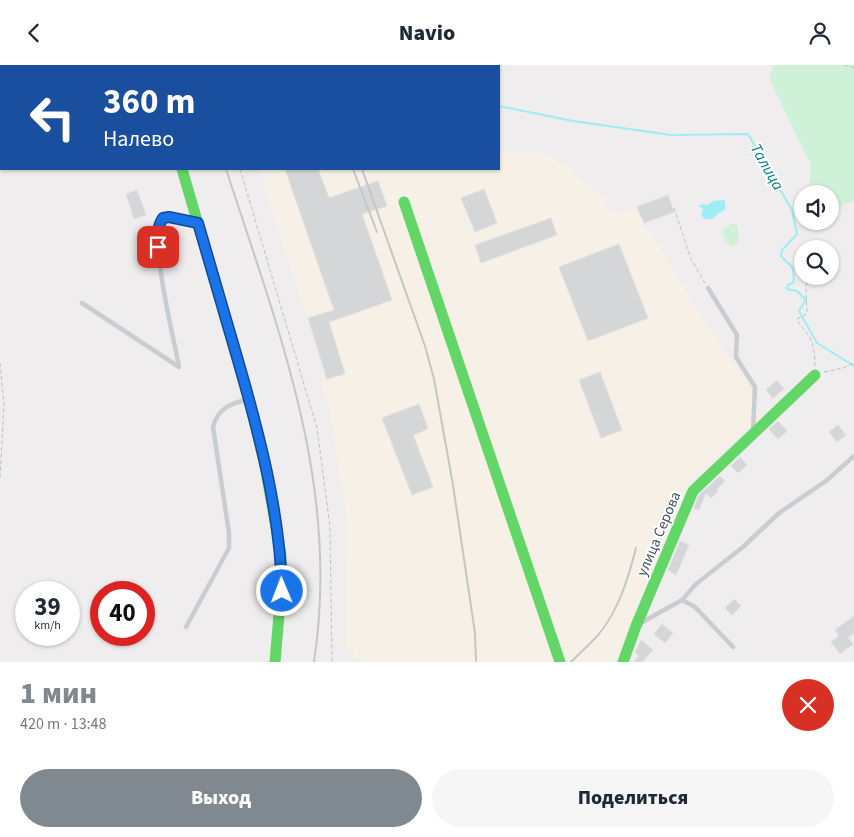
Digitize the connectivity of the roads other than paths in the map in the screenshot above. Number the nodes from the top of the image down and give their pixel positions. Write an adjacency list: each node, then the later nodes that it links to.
1 (182, 170): 3 (street)
2 (404, 202): 15 (street)
3 (198, 223): 5 (lane); 7 (street)
4 (708, 288): 8 (lane)
5 (82, 303)
6 (815, 375): 8 (street, улица Серова)
7 (249, 399): 12 (lane); 14 (street)
8 (752, 434): 11 (street, улица Серова)
9 (854, 456): 10 (lane)
10 (682, 600): 11 (lane); 13 (lane)
11 (636, 626): 16 (street, улица Серова)
12 (186, 627)
13 (733, 647)
14 (275, 662)
15 (560, 662)
16 (623, 662)

